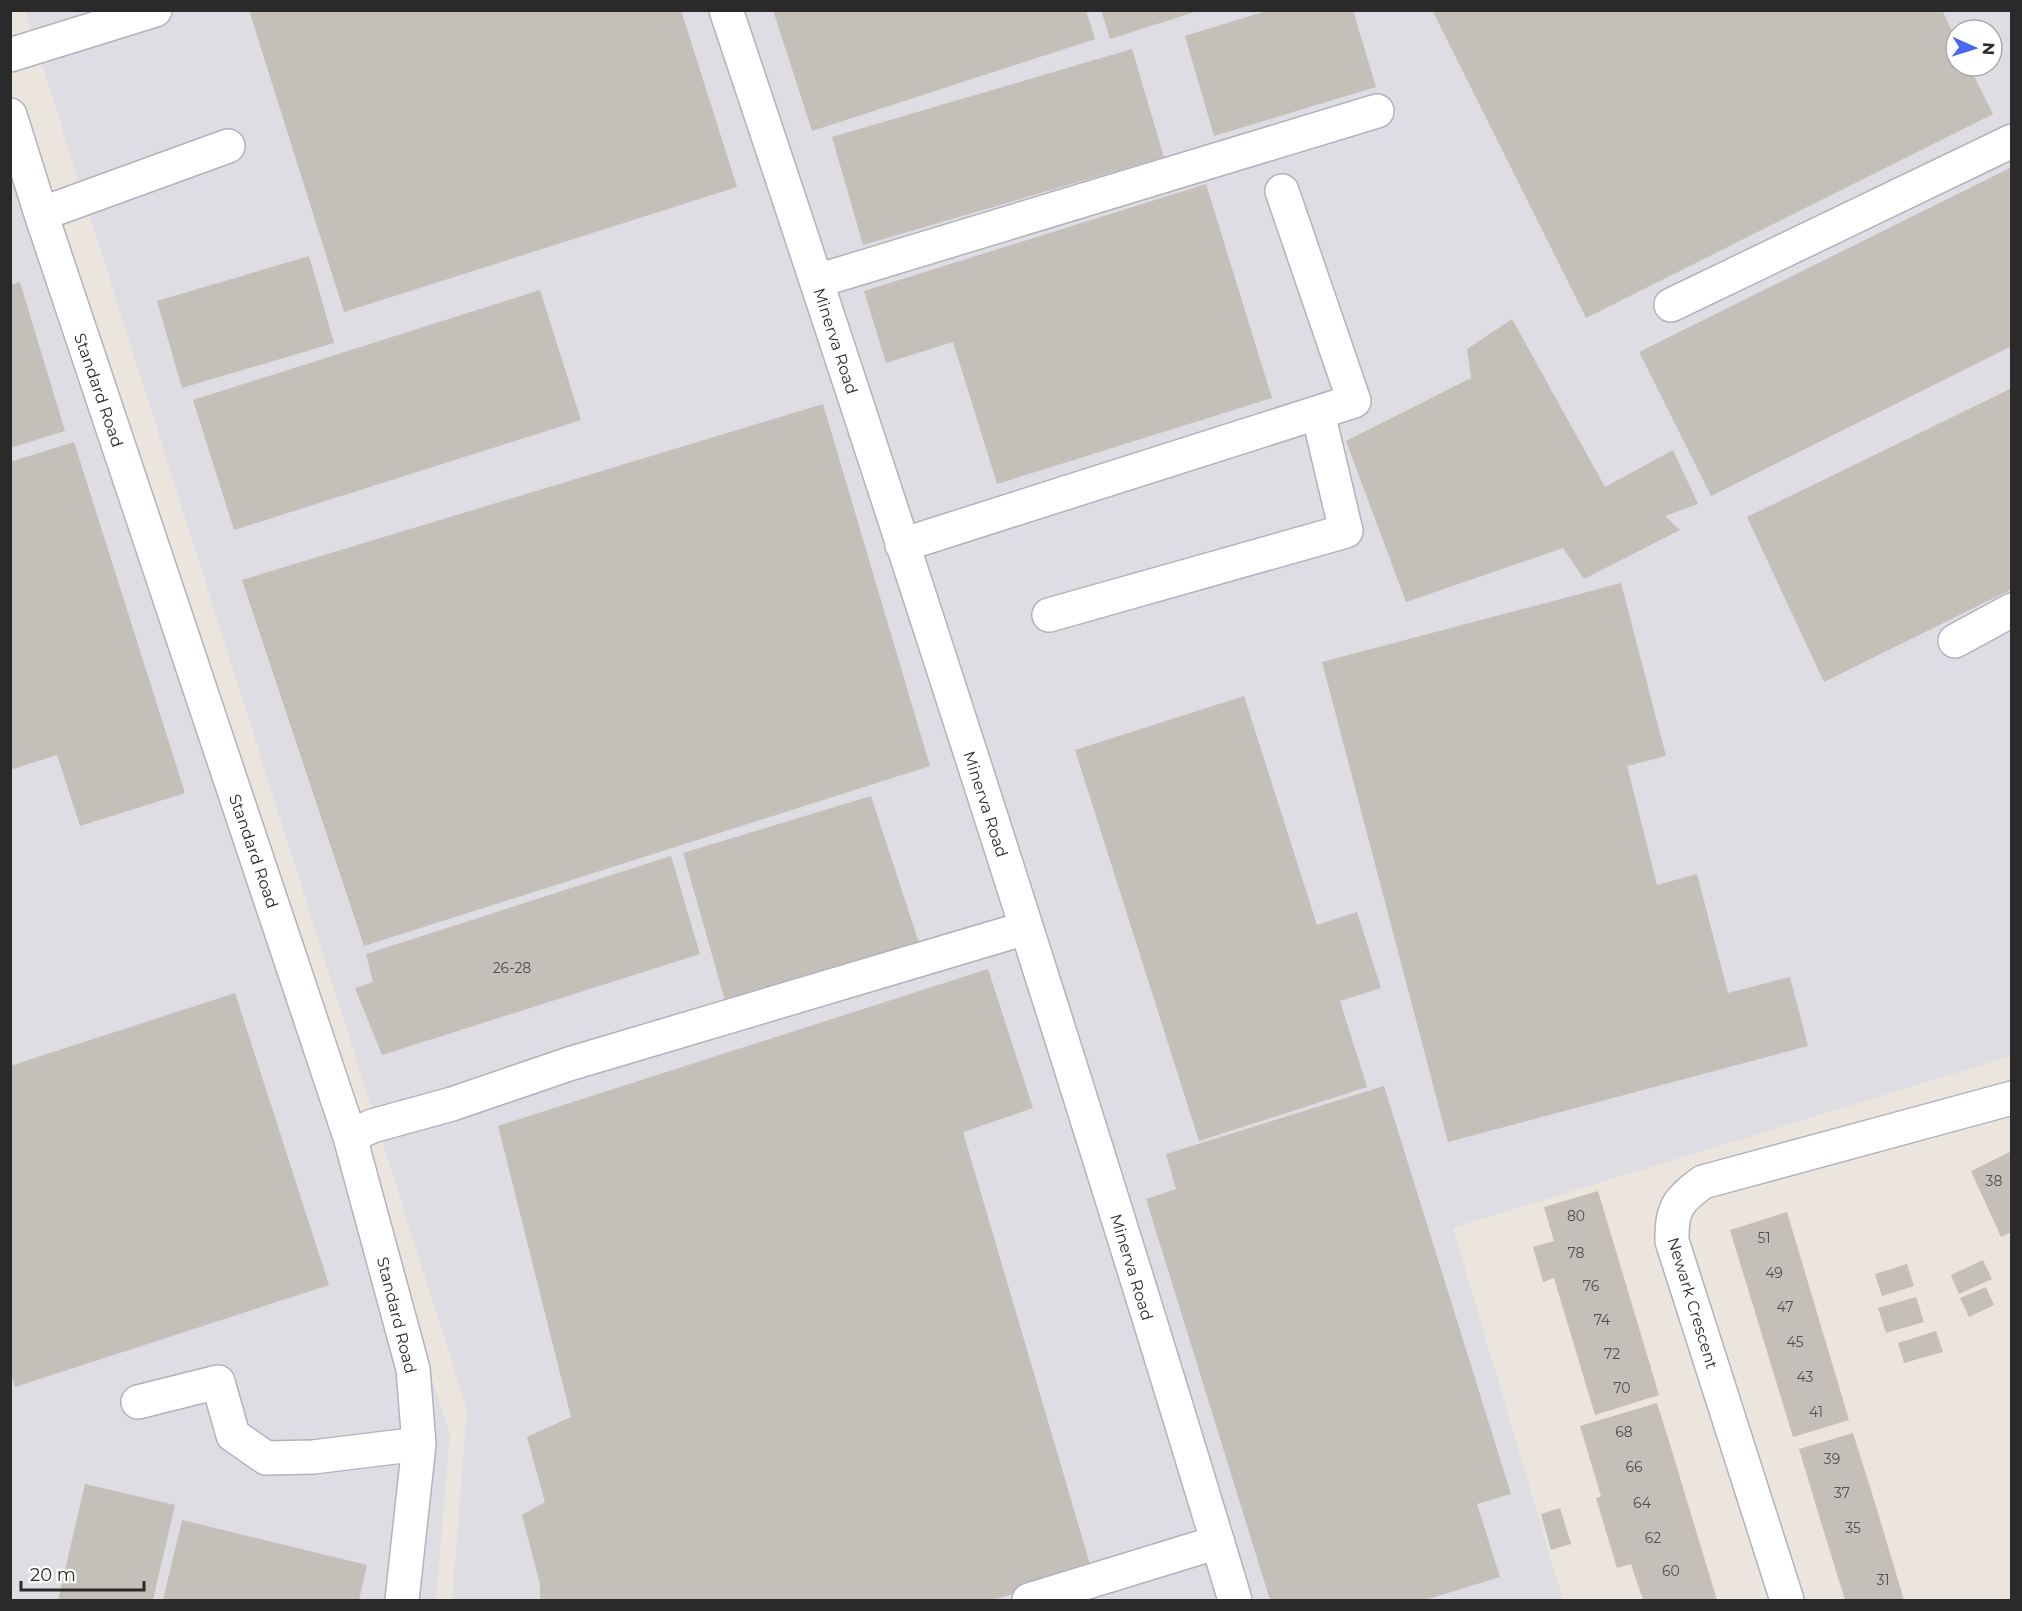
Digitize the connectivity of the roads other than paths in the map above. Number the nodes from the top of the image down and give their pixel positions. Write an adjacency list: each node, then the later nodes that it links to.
1 (155, 10): 3 (street)
2 (726, 10): 10 (street, Minerva Road)
3 (10, 55)
4 (1377, 111): 10 (street)
5 (10, 115): 9 (street, Standard Road)
6 (2012, 141): 11 (street)
7 (228, 146): 9 (street)
8 (1282, 190): 12 (street)
9 (40, 214): 19 (street, Standard Road)
10 (817, 281): 13 (street, Minerva Road)
11 (1671, 305)
12 (1318, 412): 13 (street); 15 (street)
13 (902, 546): 17 (street, Minerva Road)
14 (2012, 609): 16 (street)
15 (1049, 615)
16 (1954, 641)
17 (1026, 928): 19 (street); 22 (street, Minerva Road)
18 (2012, 1098): 26 (street, Newark Crescent)
19 (350, 1137): 21 (street, Standard Road)
20 (138, 1402): 21 (street)
21 (419, 1444): 23 (street, Standard Road)
22 (1218, 1542): 24 (street); 25 (street, Minerva Road)
23 (402, 1600)
24 (1029, 1600)
25 (1235, 1600)
26 (1787, 1600)

